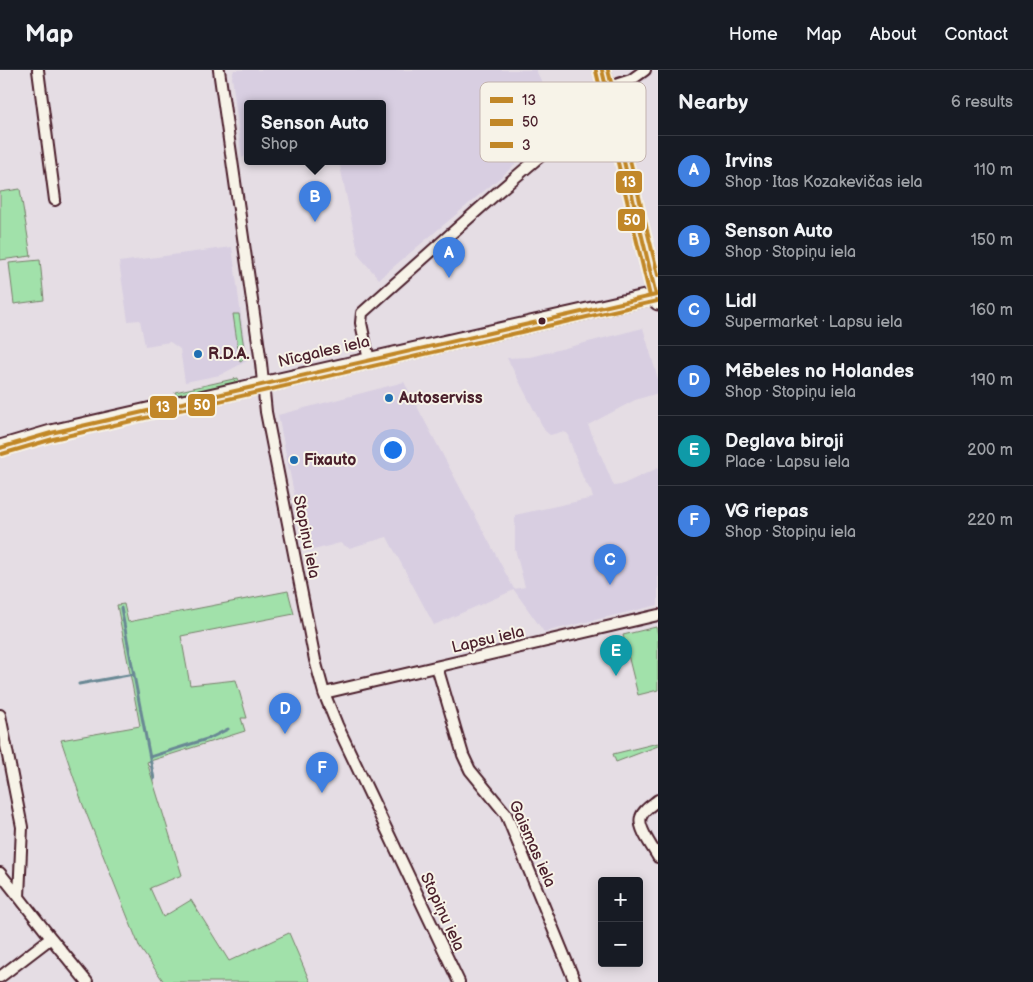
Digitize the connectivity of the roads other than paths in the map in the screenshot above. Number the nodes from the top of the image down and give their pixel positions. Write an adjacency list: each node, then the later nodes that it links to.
1 (38, 70): 7 (street)
2 (219, 70): 10 (street, Stopiņu iela)
3 (645, 70): 4 (street)
4 (625, 82)
5 (533, 162): 9 (street)
6 (624, 162): 8 (street)
7 (55, 200)
8 (658, 297): 9 (street, Nīcgales iela)
9 (369, 360): 10 (street, Nīcgales iela)
10 (264, 384): 11 (street, Nīcgales iela); 14 (street, Stopiņu iela)
11 (0, 448)
12 (658, 615): 13 (street, Lapsu iela)
13 (437, 667): 14 (street, Lapsu iela); 24 (street, Gaismas iela)
14 (324, 693): 23 (street, Stopiņu iela)
15 (0, 715): 19 (street)
16 (658, 800): 17 (street)
17 (658, 857)
18 (0, 873): 19 (street)
19 (19, 897): 20 (street)
20 (51, 938): 21 (street); 22 (street)
21 (0, 977)
22 (87, 982)
23 (459, 982)
24 (575, 982)

